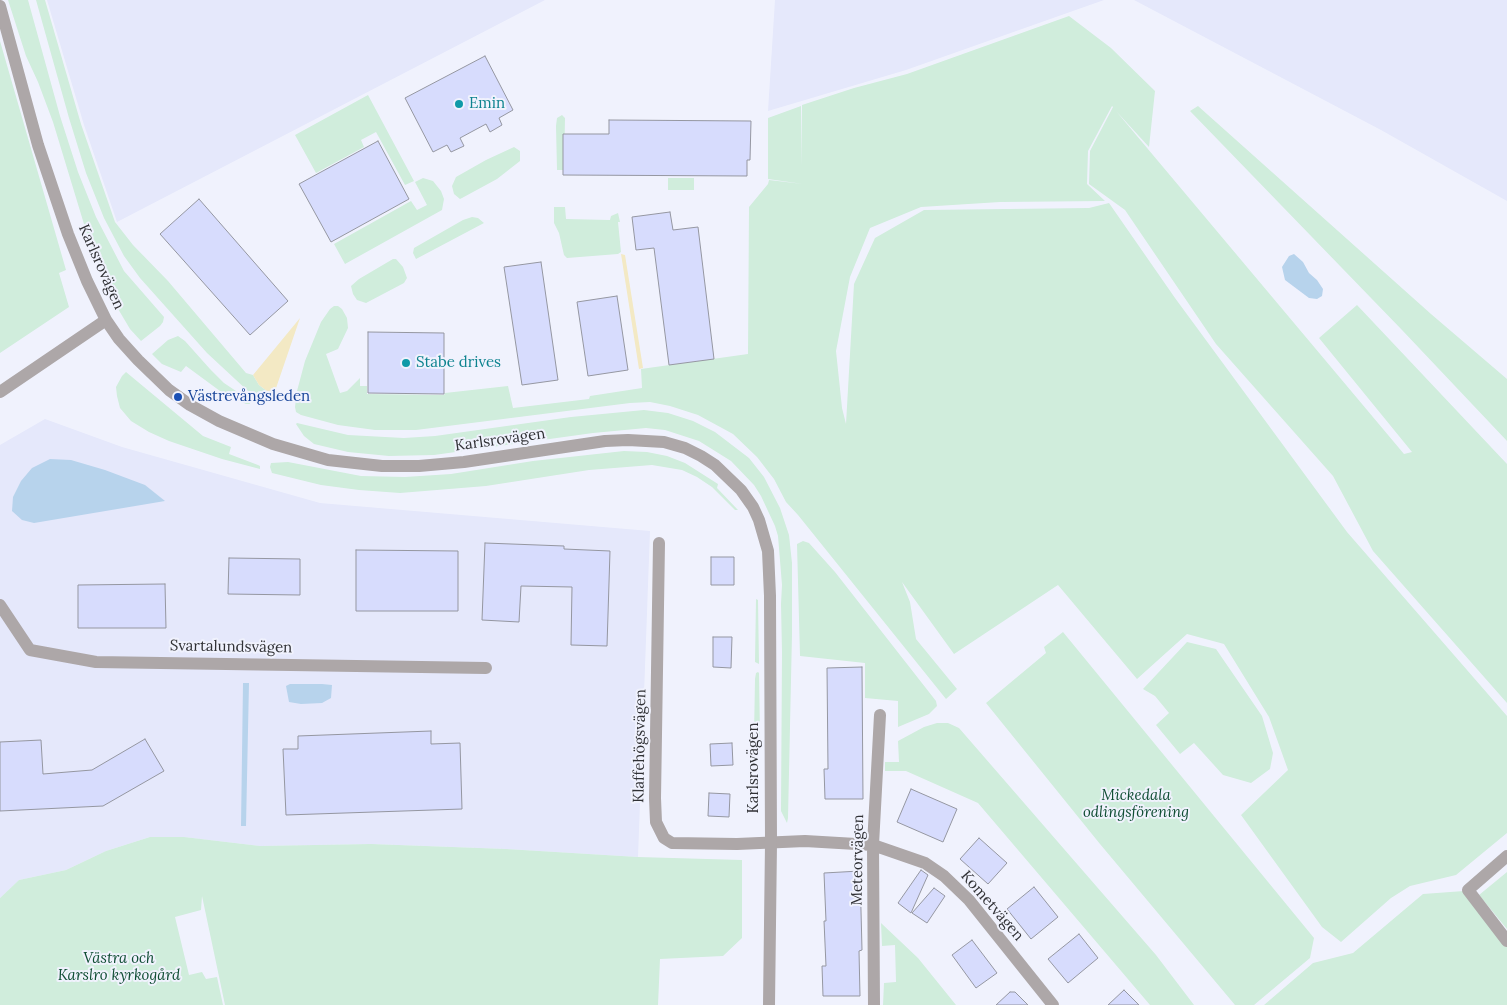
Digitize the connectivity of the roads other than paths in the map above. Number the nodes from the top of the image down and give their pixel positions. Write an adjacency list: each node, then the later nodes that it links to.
1 (0, 6): 2 (street, Karlsrovägen)
2 (106, 320): 3 (street); 8 (street, Karlsrovägen)
3 (0, 392)
4 (659, 543): 8 (street, Klaffehögsvägen)
5 (0, 605): 6 (street, Svartalundsvägen)
6 (486, 668)
7 (880, 715): 9 (street, Meteorvägen)
8 (771, 843): 9 (street, Kometvägen); 12 (street, Karlsrovägen)
9 (873, 845): 13 (street, Meteorvägen); 14 (street, Kometvägen)
10 (1507, 856): 11 (street)
11 (1507, 941)
12 (769, 1005)
13 (874, 1005)
14 (1054, 1005)

